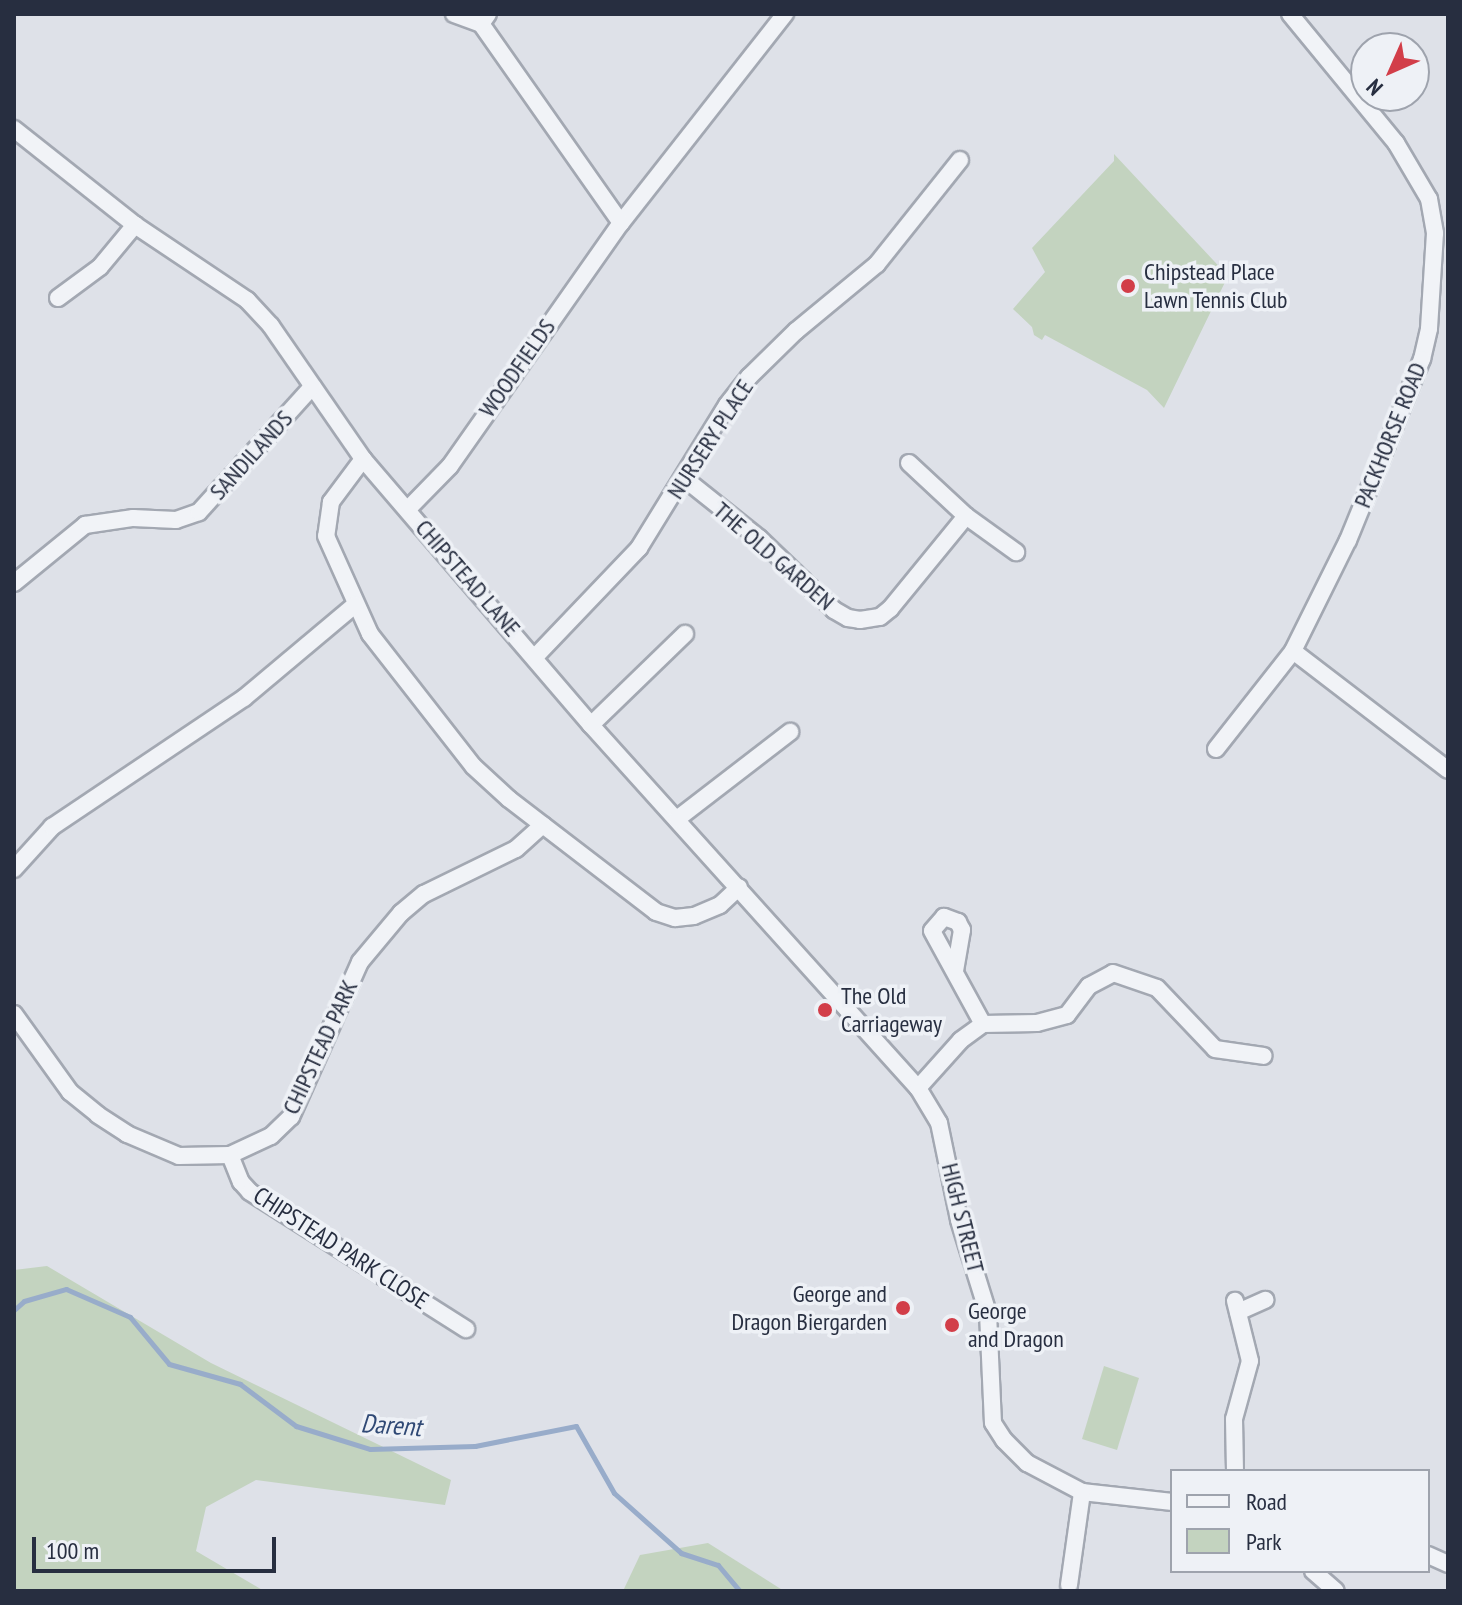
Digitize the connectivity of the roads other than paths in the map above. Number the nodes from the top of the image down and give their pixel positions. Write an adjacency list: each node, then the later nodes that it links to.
1 (454, 14): 4 (street)
2 (785, 14): 7 (street, WOODFIELDS)
3 (1290, 14): 20 (street, PACKHORSE ROAD)
4 (484, 19): 7 (street)
5 (14, 129): 8 (street, CHIPSTEAD LANE)
6 (960, 160): 13 (street, NURSERY PLACE)
7 (621, 223): 14 (street, WOODFIELDS)
8 (135, 225): 9 (street); 10 (street, CHIPSTEAD LANE)
9 (58, 298)
10 (312, 387): 11 (street, CHIPSTEAD LANE); 17 (street, SANDILANDS)
11 (363, 459): 14 (street, CHIPSTEAD LANE); 18 (street)
12 (909, 463): 15 (street)
13 (685, 479): 15 (street, THE OLD GARDEN); 21 (street, NURSERY PLACE)
14 (408, 509): 21 (street, CHIPSTEAD LANE)
15 (966, 516): 16 (street)
16 (1016, 552)
17 (14, 583)
18 (355, 605): 27 (street); 28 (street)
19 (685, 634): 22 (street)
20 (1293, 651): 24 (street, PACKHORSE ROAD); 25 (street)
21 (535, 657): 22 (street, CHIPSTEAD LANE)
22 (591, 725): 26 (street, CHIPSTEAD LANE)
23 (790, 732): 26 (street)
24 (1216, 749)
25 (1448, 770)
26 (677, 819): 29 (street, CHIPSTEAD LANE)
27 (543, 825): 29 (street); 36 (street, CHIPSTEAD PARK)
28 (14, 869)
29 (739, 887): 34 (street, CHIPSTEAD LANE)
30 (955, 971): 32 (street)
31 (14, 1014): 36 (street, CHIPSTEAD PARK)
32 (983, 1024): 33 (street); 35 (street)
33 (1264, 1056)
34 (896, 1061): 35 (street, HIGH STREET)
35 (918, 1088): 40 (street, HIGH STREET)
36 (230, 1155): 38 (street, CHIPSTEAD PARK CLOSE)
37 (1265, 1300): 39 (street)
38 (466, 1329)
39 (1235, 1469)
40 (1082, 1492): 41 (street, HIGH STREET); 43 (street)
41 (1170, 1502)
42 (1315, 1573): 44 (street)
43 (1069, 1585)
44 (1336, 1591)

